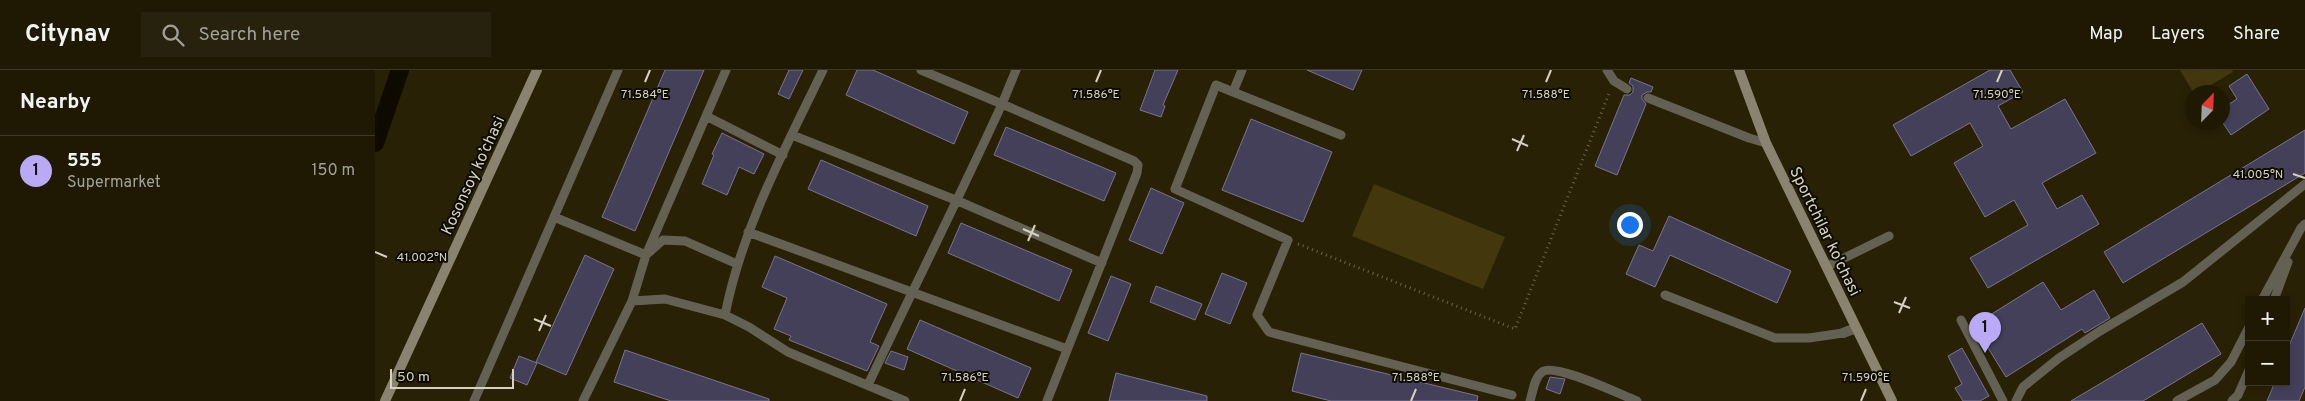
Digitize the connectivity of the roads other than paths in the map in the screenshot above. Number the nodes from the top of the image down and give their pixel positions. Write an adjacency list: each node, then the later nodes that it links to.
1 (537, 70): 45 (street, Kosonsoy ko’chasi)
2 (617, 70): 23 (lane)
3 (726, 70): 16 (lane)
4 (823, 70): 17 (lane)
5 (921, 70): 15 (lane)
6 (1016, 70): 15 (lane)
7 (1242, 70): 13 (lane)
8 (1607, 70): 11 (lane)
9 (1616, 70): 11 (lane)
10 (1739, 70): 19 (street, Sportchilar ko'chasi)
11 (1614, 81): 12 (lane)
12 (1627, 89)
13 (1233, 92): 18 (lane); 44 (lane)
14 (1648, 98): 19 (lane)
15 (1001, 104): 22 (lane); 29 (lane)
16 (706, 116): 20 (lane); 27 (lane)
17 (792, 135): 20 (lane); 22 (lane)
18 (1341, 135)
19 (1767, 143): 30 (street, Sportchilar ko'chasi)
20 (783, 155): 25 (lane)
21 (2305, 184): 54 (lane)
22 (957, 201): 29 (lane); 31 (lane)
23 (554, 217): 27 (lane); 46 (lane)
24 (2303, 226): 33 (lane); 34 (lane)
25 (748, 232): 28 (lane); 31 (lane)
26 (1889, 236): 30 (lane)
27 (646, 255): 28 (lane); 35 (lane)
28 (737, 264): 36 (lane)
29 (1101, 264): 41 (lane)
30 (1826, 267): 38 (street, Sportchilar ko'chasi)
31 (911, 291): 41 (lane); 43 (lane)
32 (1665, 294): 39 (lane)
33 (2264, 296)
34 (2276, 296)
35 (632, 301): 36 (lane); 47 (lane)
36 (725, 315): 43 (lane)
37 (1961, 320): 53 (lane)
38 (1856, 328): 39 (street); 52 (street, Sportchilar ko'chasi)
39 (1843, 333)
40 (2245, 335): 55 (lane)
41 (1067, 349): 49 (lane)
42 (2245, 379): 56 (lane)
43 (868, 385): 48 (lane)
44 (1512, 395)
45 (385, 401)
46 (474, 401)
47 (583, 401)
48 (905, 401)
49 (1047, 401)
50 (1530, 401): 51 (lane)
51 (1637, 401)
52 (1892, 401)
53 (2003, 401)
54 (2016, 401)
55 (2177, 401)
56 (2232, 401)

